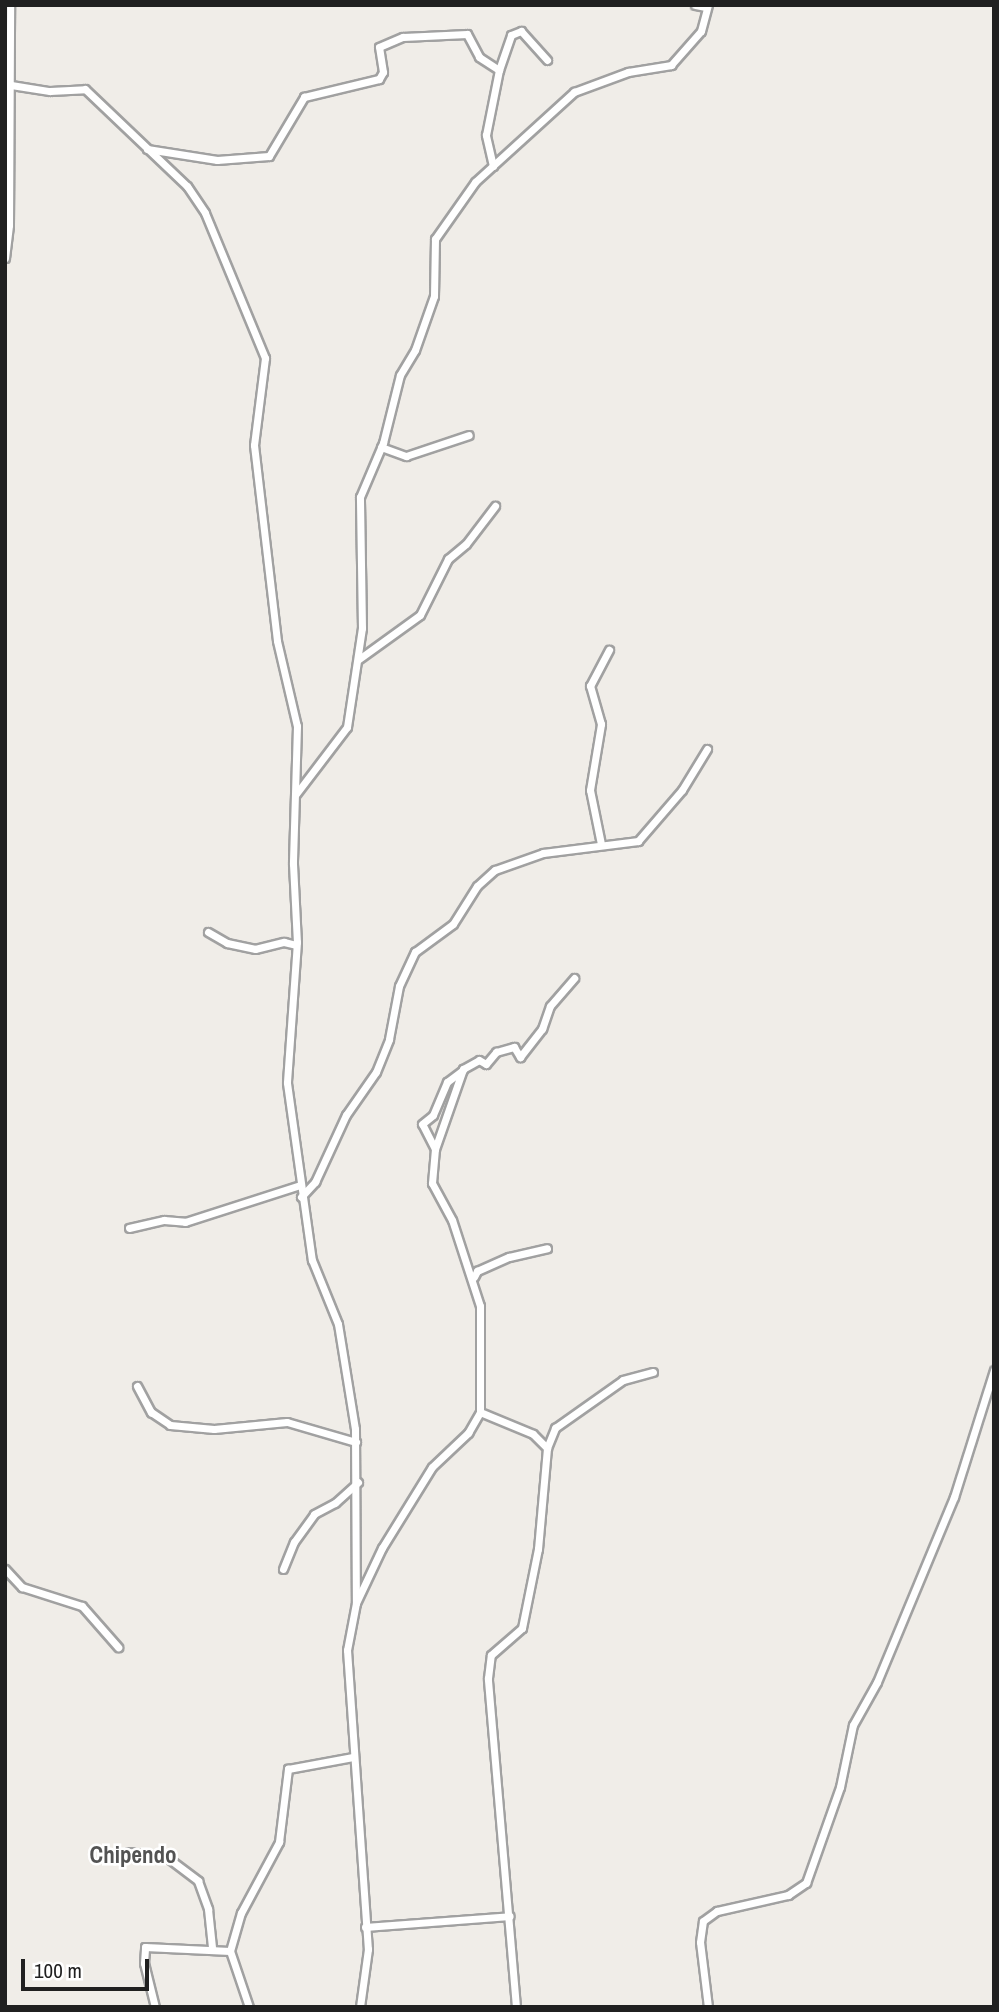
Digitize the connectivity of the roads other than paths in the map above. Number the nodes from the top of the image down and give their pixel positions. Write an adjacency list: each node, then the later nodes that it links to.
1 (10, 5): 6 (street)
2 (695, 5): 3 (street)
3 (706, 6): 8 (street)
4 (547, 60): 5 (street)
5 (499, 70): 7 (street); 8 (street)
6 (11, 85): 7 (street); 9 (street)
7 (147, 149): 16 (street)
8 (493, 166): 11 (street)
9 (5, 258)
10 (469, 435): 11 (street)
11 (381, 447): 14 (street)
12 (495, 506): 14 (street)
13 (608, 650): 17 (street)
14 (359, 659): 16 (street)
15 (707, 749): 17 (street)
16 (295, 795): 19 (street)
17 (601, 844): 24 (street)
18 (208, 932): 19 (street)
19 (296, 945): 23 (street)
20 (574, 978): 21 (street)
21 (463, 1069): 22 (street); 22 (street)
22 (435, 1149): 27 (street)
23 (300, 1185): 24 (street); 25 (street)
24 (301, 1197): 32 (street)
25 (129, 1228)
26 (547, 1248): 27 (street)
27 (474, 1278): 31 (street)
28 (994, 1370): 49 (street)
29 (653, 1372): 33 (street)
30 (138, 1386): 32 (street)
31 (480, 1412): 33 (street); 37 (street)
32 (356, 1442): 34 (street)
33 (547, 1448): 41 (street)
34 (358, 1482): 36 (street); 37 (street)
35 (5, 1569): 38 (street)
36 (282, 1569)
37 (356, 1604): 39 (street)
38 (118, 1647)
39 (352, 1757): 42 (street); 44 (street)
40 (129, 1852): 43 (street)
41 (510, 1916): 42 (street); 48 (street)
42 (365, 1927): 47 (street)
43 (212, 1947): 44 (street); 45 (street)
44 (230, 1951): 46 (street)
45 (155, 2007)
46 (249, 2007)
47 (360, 2007)
48 (516, 2007)
49 (708, 2007)

